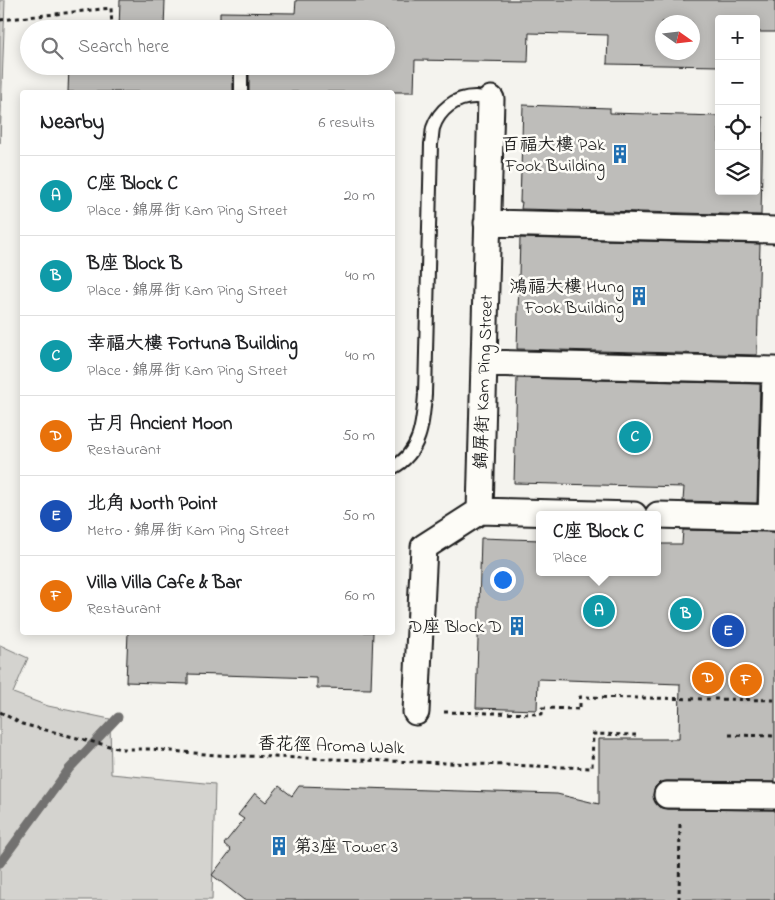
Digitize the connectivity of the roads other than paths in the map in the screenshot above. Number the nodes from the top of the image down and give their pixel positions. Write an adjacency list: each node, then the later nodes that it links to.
1 (241, 75): 2 (lane)
2 (241, 90)
3 (491, 99): 4 (street, 錦屏街 Kam Ping Street); 8 (lane)
4 (487, 223): 5 (street); 6 (street, 錦屏街 Kam Ping Street)
5 (775, 230)
6 (484, 363): 7 (street); 9 (street, 錦屏街 Kam Ping Street)
7 (775, 371): 12 (street)
8 (395, 466)
9 (480, 511): 10 (street); 13 (street)
10 (536, 512)
11 (661, 515): 12 (street)
12 (773, 518)
13 (416, 712)
14 (674, 795): 15 (street)
15 (775, 796)

